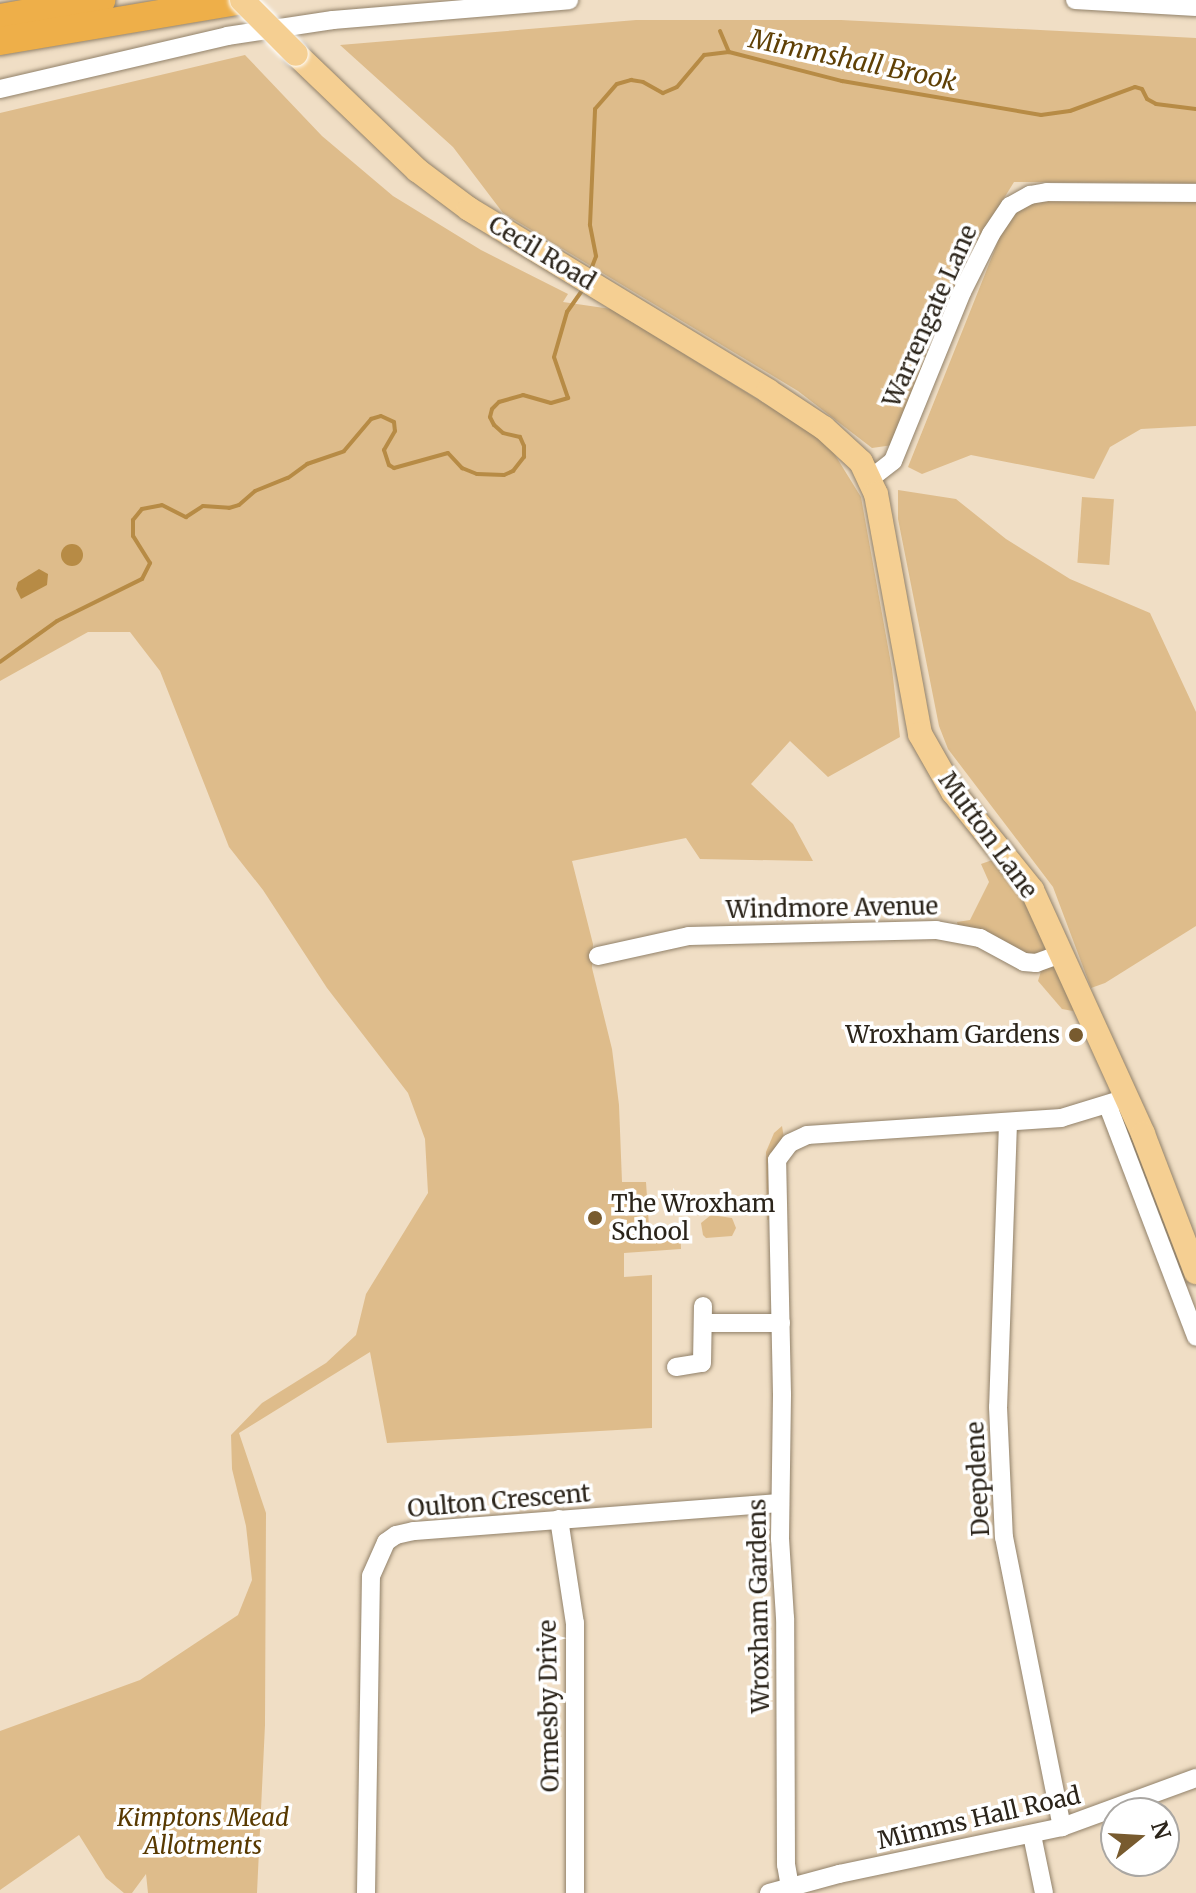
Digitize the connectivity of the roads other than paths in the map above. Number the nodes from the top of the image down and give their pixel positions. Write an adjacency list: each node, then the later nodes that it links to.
1 (101, 0): 6 (highway)
2 (242, 0): 7 (highway); 10 (main road, Cecil Road, bridge)
3 (569, 0): 8 (street)
4 (1075, 0): 5 (street)
5 (1196, 7)
6 (0, 18)
7 (0, 41)
8 (0, 89)
9 (1196, 193): 10 (street, Warrengate Lane)
10 (868, 476): 11 (main road, Mutton Lane)
11 (1061, 954): 12 (street, Windmore Avenue); 13 (main road, Mutton Lane)
12 (598, 956)
13 (1117, 1102): 14 (street, Wroxham Gardens); 15 (main road, Mutton Lane); 17 (street, Mutton Lane)
14 (1008, 1123): 16 (street, Wroxham Gardens); 22 (street, Deepdene)
15 (1196, 1272)
16 (781, 1323): 18 (street); 19 (street, Wroxham Gardens)
17 (1196, 1337)
18 (676, 1367)
19 (780, 1503): 20 (street, Oulton Crescent); 25 (street, Wroxham Gardens)
20 (559, 1519): 26 (street, Oulton Crescent); 27 (street, Ormesby Drive)
21 (1196, 1778): 22 (street, Mimms Hall Road)
22 (1062, 1827): 23 (street, Mimms Hall Road)
23 (1032, 1835): 24 (street, Mimms Hall Road); 29 (street)
24 (840, 1884): 25 (street, Mimms Hall Road)
25 (790, 1887): 28 (street, Mimms Hall Road)
26 (366, 1893)
27 (575, 1893)
28 (769, 1893)
29 (1044, 1893)

